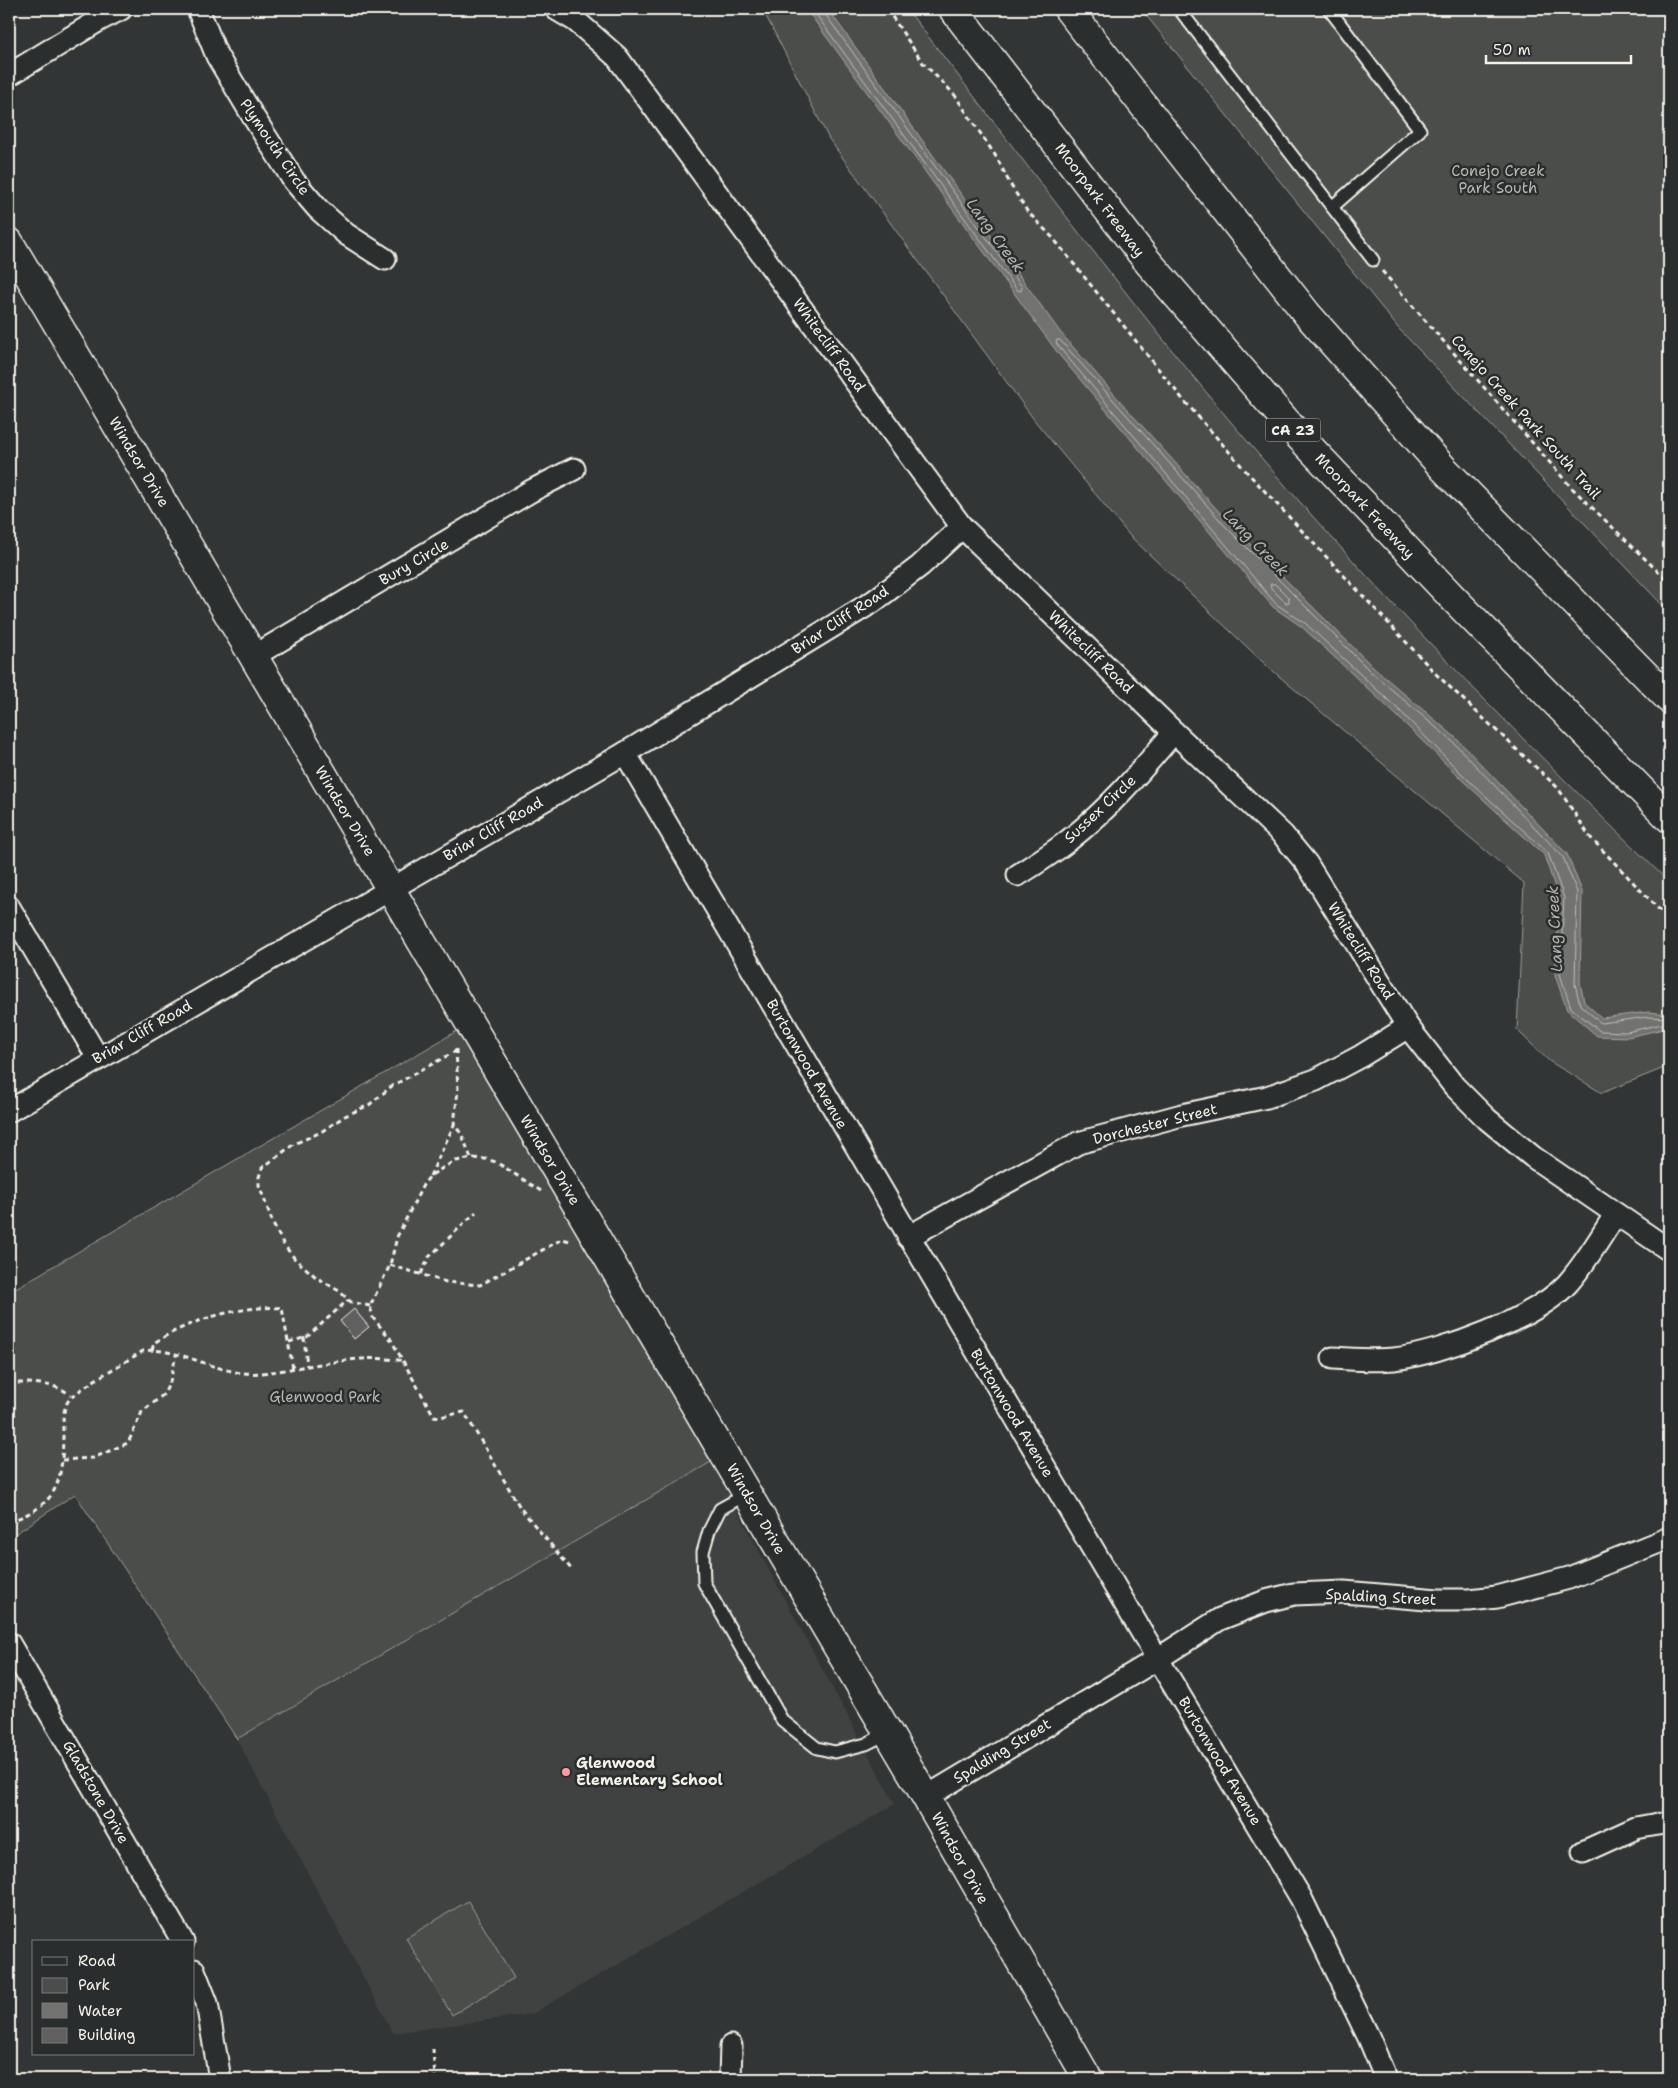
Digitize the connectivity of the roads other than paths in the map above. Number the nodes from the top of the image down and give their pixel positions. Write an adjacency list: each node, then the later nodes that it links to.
1 (121, 9): 8 (street)
2 (198, 9): 11 (street, Plymouth Circle)
3 (556, 9): 14 (street, Whitecliff Road)
4 (953, 9): 19 (main road, Moorpark Freeway / CA 23)
5 (1069, 9): 16 (main road)
6 (1179, 9): 9 (lane)
7 (1329, 9): 9 (lane)
8 (9, 75)
9 (1332, 207): 12 (lane)
10 (9, 242): 15 (main road, Windsor Drive)
11 (385, 259)
12 (1373, 260)
13 (574, 469): 15 (street, Bury Circle)
14 (962, 527): 17 (street, Whitecliff Road); 18 (street, Briar Cliff Road)
15 (254, 656): 21 (main road, Windsor Drive)
16 (1669, 699)
17 (1174, 732): 20 (street, Sussex Circle); 23 (street, Whitecliff Road)
18 (625, 753): 21 (street, Briar Cliff Road); 27 (street, Burtonwood Avenue)
19 (1669, 818)
20 (1018, 875)
21 (391, 888): 24 (street, Briar Cliff Road); 30 (main road, Windsor Drive)
22 (9, 907): 24 (street)
23 (1408, 1026): 26 (street, Whitecliff Road); 27 (street, Dorchester Street)
24 (98, 1058): 25 (street, Briar Cliff Road)
25 (9, 1111)
26 (1615, 1215): 28 (street, Whitecliff Road); 29 (street)
27 (908, 1238): 33 (street, Burtonwood Avenue)
28 (1669, 1250)
29 (1333, 1358)
30 (747, 1494): 34 (main road, Windsor Drive); 34 (lane)
31 (1669, 1538): 33 (street, Spalding Street)
32 (9, 1643): 38 (street, Gladstone Drive)
33 (1159, 1658): 35 (street, Spalding Street); 44 (street, Burtonwood Avenue)
34 (888, 1733): 35 (main road, Windsor Drive)
35 (926, 1797): 43 (main road, Windsor Drive)
36 (1669, 1822): 37 (street)
37 (1584, 1852)
38 (182, 1940)
39 (195, 1973): 41 (street)
40 (731, 2046): 42 (street)
41 (220, 2079)
42 (730, 2079)
43 (1088, 2079)
44 (1386, 2079)

